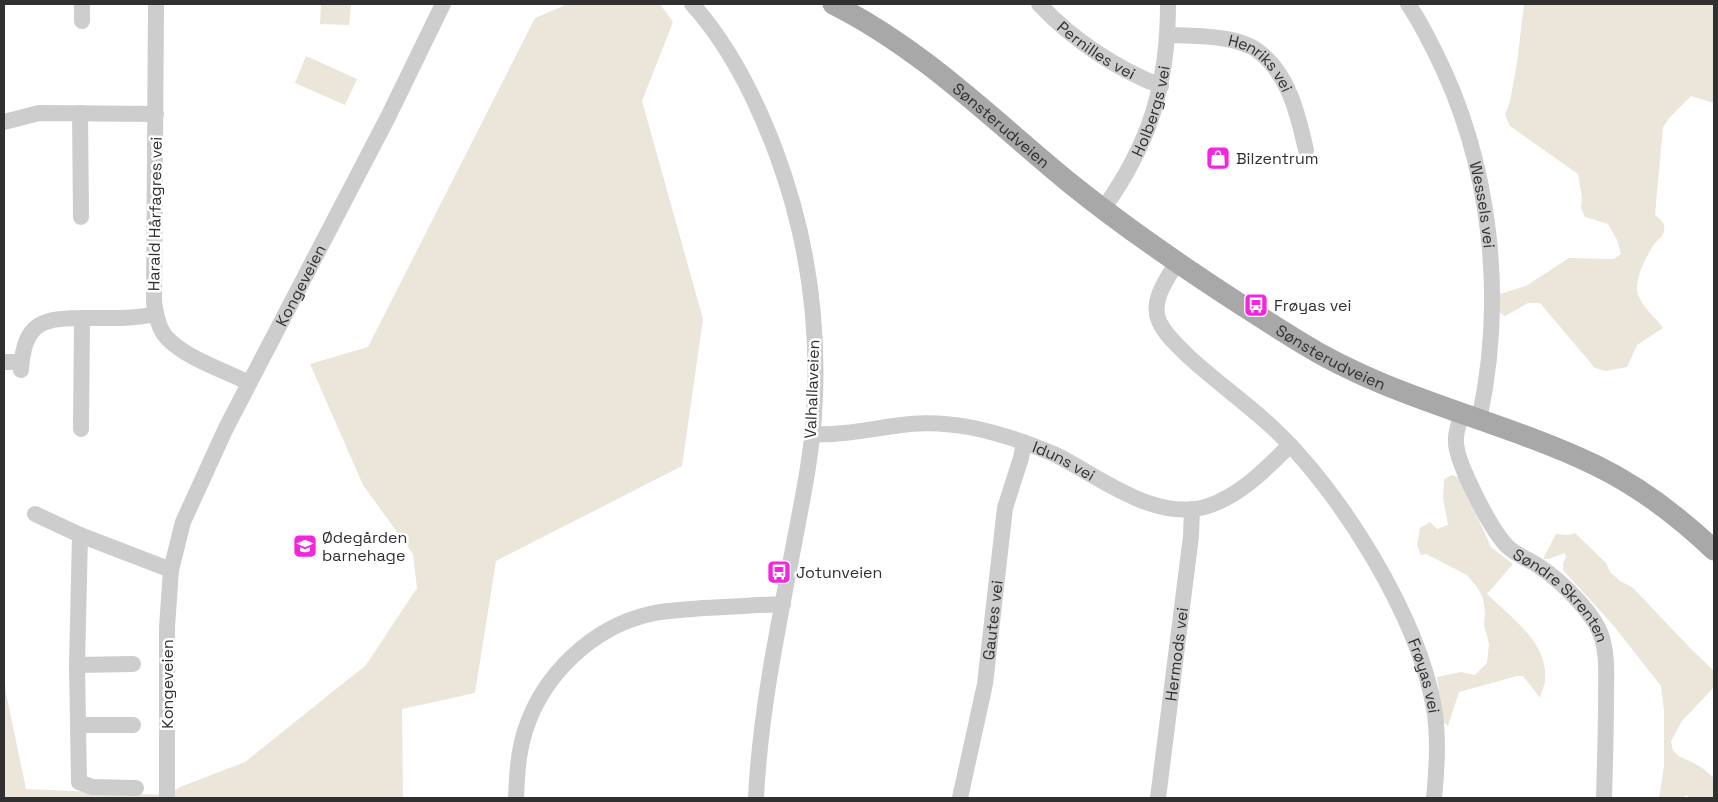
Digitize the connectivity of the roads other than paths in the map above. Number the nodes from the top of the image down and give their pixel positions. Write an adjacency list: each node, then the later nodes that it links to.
1 (82, 4): 9 (street)
2 (156, 4): 13 (street, Harald Hårfagres vei)
3 (443, 4): 22 (street, Kongeveien)
4 (692, 4): 25 (street, Valhallaveien)
5 (833, 4): 16 (main road, Sønsterudveien)
6 (1039, 4): 11 (street, Pernilles vei)
7 (1168, 4): 10 (street, Holbergs vei)
8 (1408, 4): 23 (street, Wessels vei)
9 (82, 21)
10 (1168, 35): 11 (street, Holbergs vei); 15 (street, Henriks vei)
11 (1161, 86): 16 (street, Holbergs vei)
12 (80, 113): 13 (street, Harald Hårfagres vei); 14 (street, Harald Hårfagres vei); 17 (street)
13 (156, 114): 19 (street, Harald Hårfagres vei)
14 (4, 122)
15 (1306, 150)
16 (1103, 209): 18 (main road, Sønsterudveien)
17 (81, 217)
18 (1177, 262): 23 (main road, Sønsterudveien); 27 (street, Frøyas vei)
19 (156, 314): 20 (street, Harald Hårfagres vei); 22 (street, Harald Hårfagres vei)
20 (82, 318): 21 (street, Harald Hårfagres vei); 24 (street)
21 (4, 362)
22 (249, 383): 32 (street, Kongeveien)
23 (1470, 416): 31 (main road, Sønsterudveien); 45 (street, Søndre Skrenten)
24 (81, 429)
25 (812, 434): 26 (street, Iduns vei); 33 (street, Valhallaveien)
26 (1024, 442): 28 (street, Iduns vei); 42 (street, Gautes vei)
27 (1290, 445): 28 (street, Iduns vei); 44 (street, Frøyas vei)
28 (1192, 509): 43 (street, Hermods vei)
29 (35, 514): 30 (street)
30 (80, 535): 32 (street); 34 (street)
31 (1714, 550)
32 (171, 570): 39 (street, Kongeveien)
33 (783, 604): 40 (street); 41 (street, Valhallaveien)
34 (77, 664): 35 (street, Kongeveien); 36 (street)
35 (133, 664)
36 (78, 725): 37 (street, Kongeveien); 38 (street)
37 (133, 725)
38 (136, 788)
39 (167, 798)
40 (516, 798)
41 (756, 798)
42 (960, 798)
43 (1158, 798)
44 (1434, 798)
45 (1604, 798)

